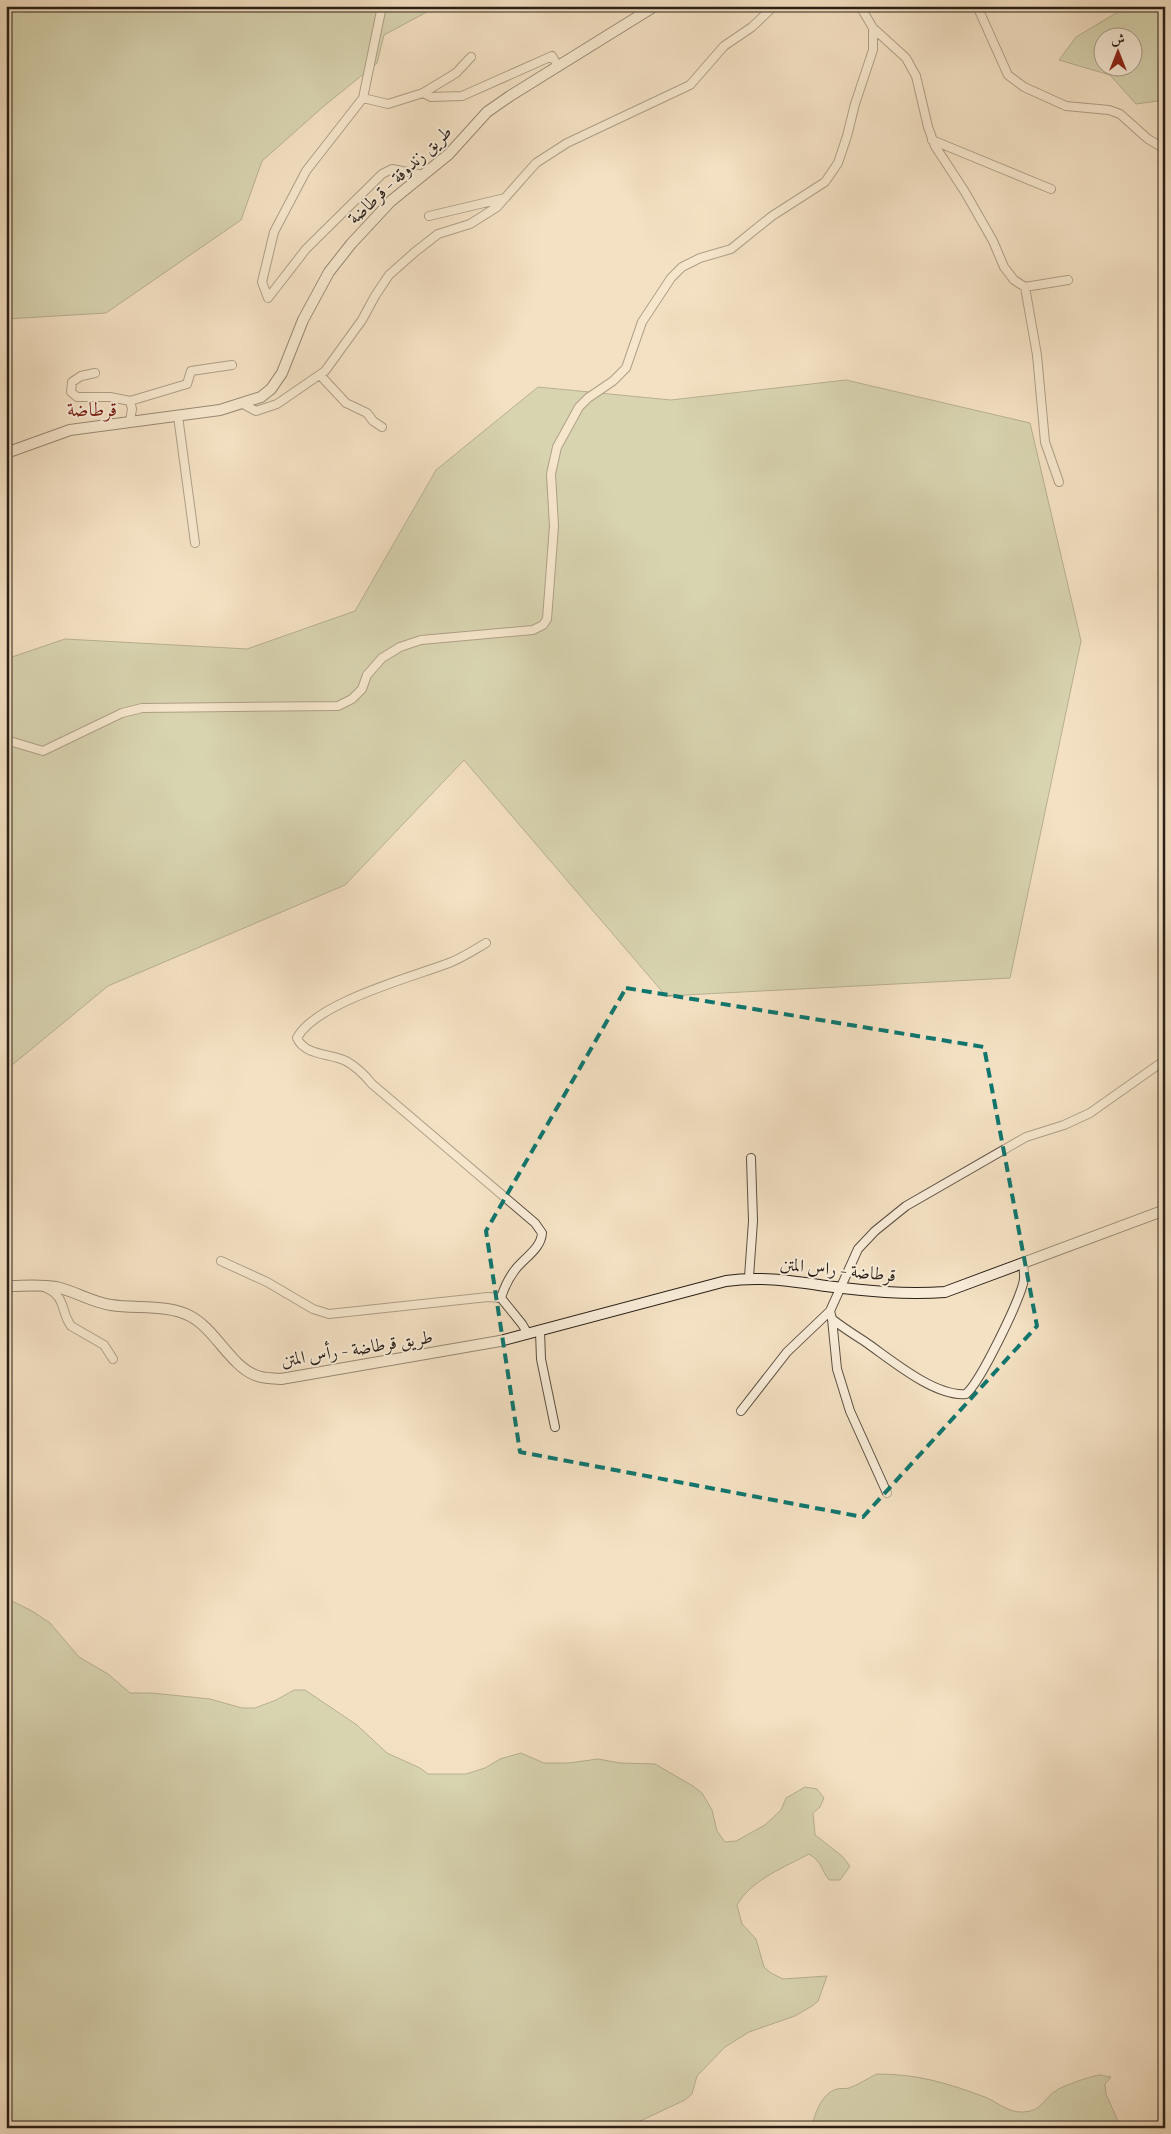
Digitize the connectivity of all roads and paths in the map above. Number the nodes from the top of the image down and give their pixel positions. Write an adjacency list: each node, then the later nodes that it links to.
1 (382, 6): 10 (street)
2 (655, 6): 8 (main road, طريق زندوقة - قرطاضة)
3 (774, 6): 15 (street)
4 (860, 6): 6 (street)
5 (976, 6): 12 (street)
6 (873, 28): 11 (street); 30 (street)
7 (471, 57): 9 (street)
8 (558, 66): 9 (street); 13 (main road, طريق زندوقة - قرطاضة)
9 (423, 93): 10 (street)
10 (363, 98): 13 (street)
11 (932, 140): 14 (street); 18 (street)
12 (1165, 148)
13 (423, 175): 23 (main road, طريق زندوقة - قرطاضة)
14 (1052, 189)
15 (505, 198): 16 (street); 21 (street)
16 (429, 216)
17 (1068, 280): 18 (street)
18 (1025, 287): 28 (street)
19 (232, 365): 22 (street)
20 (95, 373): 22 (street)
21 (320, 374): 23 (street); 26 (street)
22 (130, 400): 25 (street)
23 (243, 404): 24 (main road, طريق زندوقة - قرطاضة)
24 (178, 416): 25 (main road); 29 (street)
25 (130, 421): 27 (main road)
26 (382, 427)
27 (6, 453)
28 (1059, 482)
29 (196, 543)
30 (6, 740)
31 (486, 943): 41 (street)
32 (1165, 1060): 40 (street)
33 (751, 1158): 37 (street)
34 (1165, 1210): 36 (main road, قرطاضة - راس المتن)
35 (221, 1260): 41 (street)
36 (1023, 1265): 40 (main road, قرطاضة - راس المتن); 42 (street)
37 (748, 1278): 40 (main road, قرطاضة - راس المتن); 43 (main road, قرطاضة - راس المتن)
38 (6, 1286): 39 (main road, طريق قرطاضة - رأس المتن)
39 (40, 1286): 45 (main road, طريق قرطاضة - رأس المتن); 46 (street)
40 (842, 1288): 42 (street)
41 (501, 1298): 44 (street)
42 (831, 1315): 47 (street); 49 (street)
43 (540, 1331): 44 (main road, قرطاضة - راس المتن); 48 (street)
44 (528, 1334): 45 (main road, قرطاضة - راس المتن)
45 (500, 1341)
46 (113, 1360)
47 (741, 1411)
48 (555, 1427)
49 (887, 1493)

